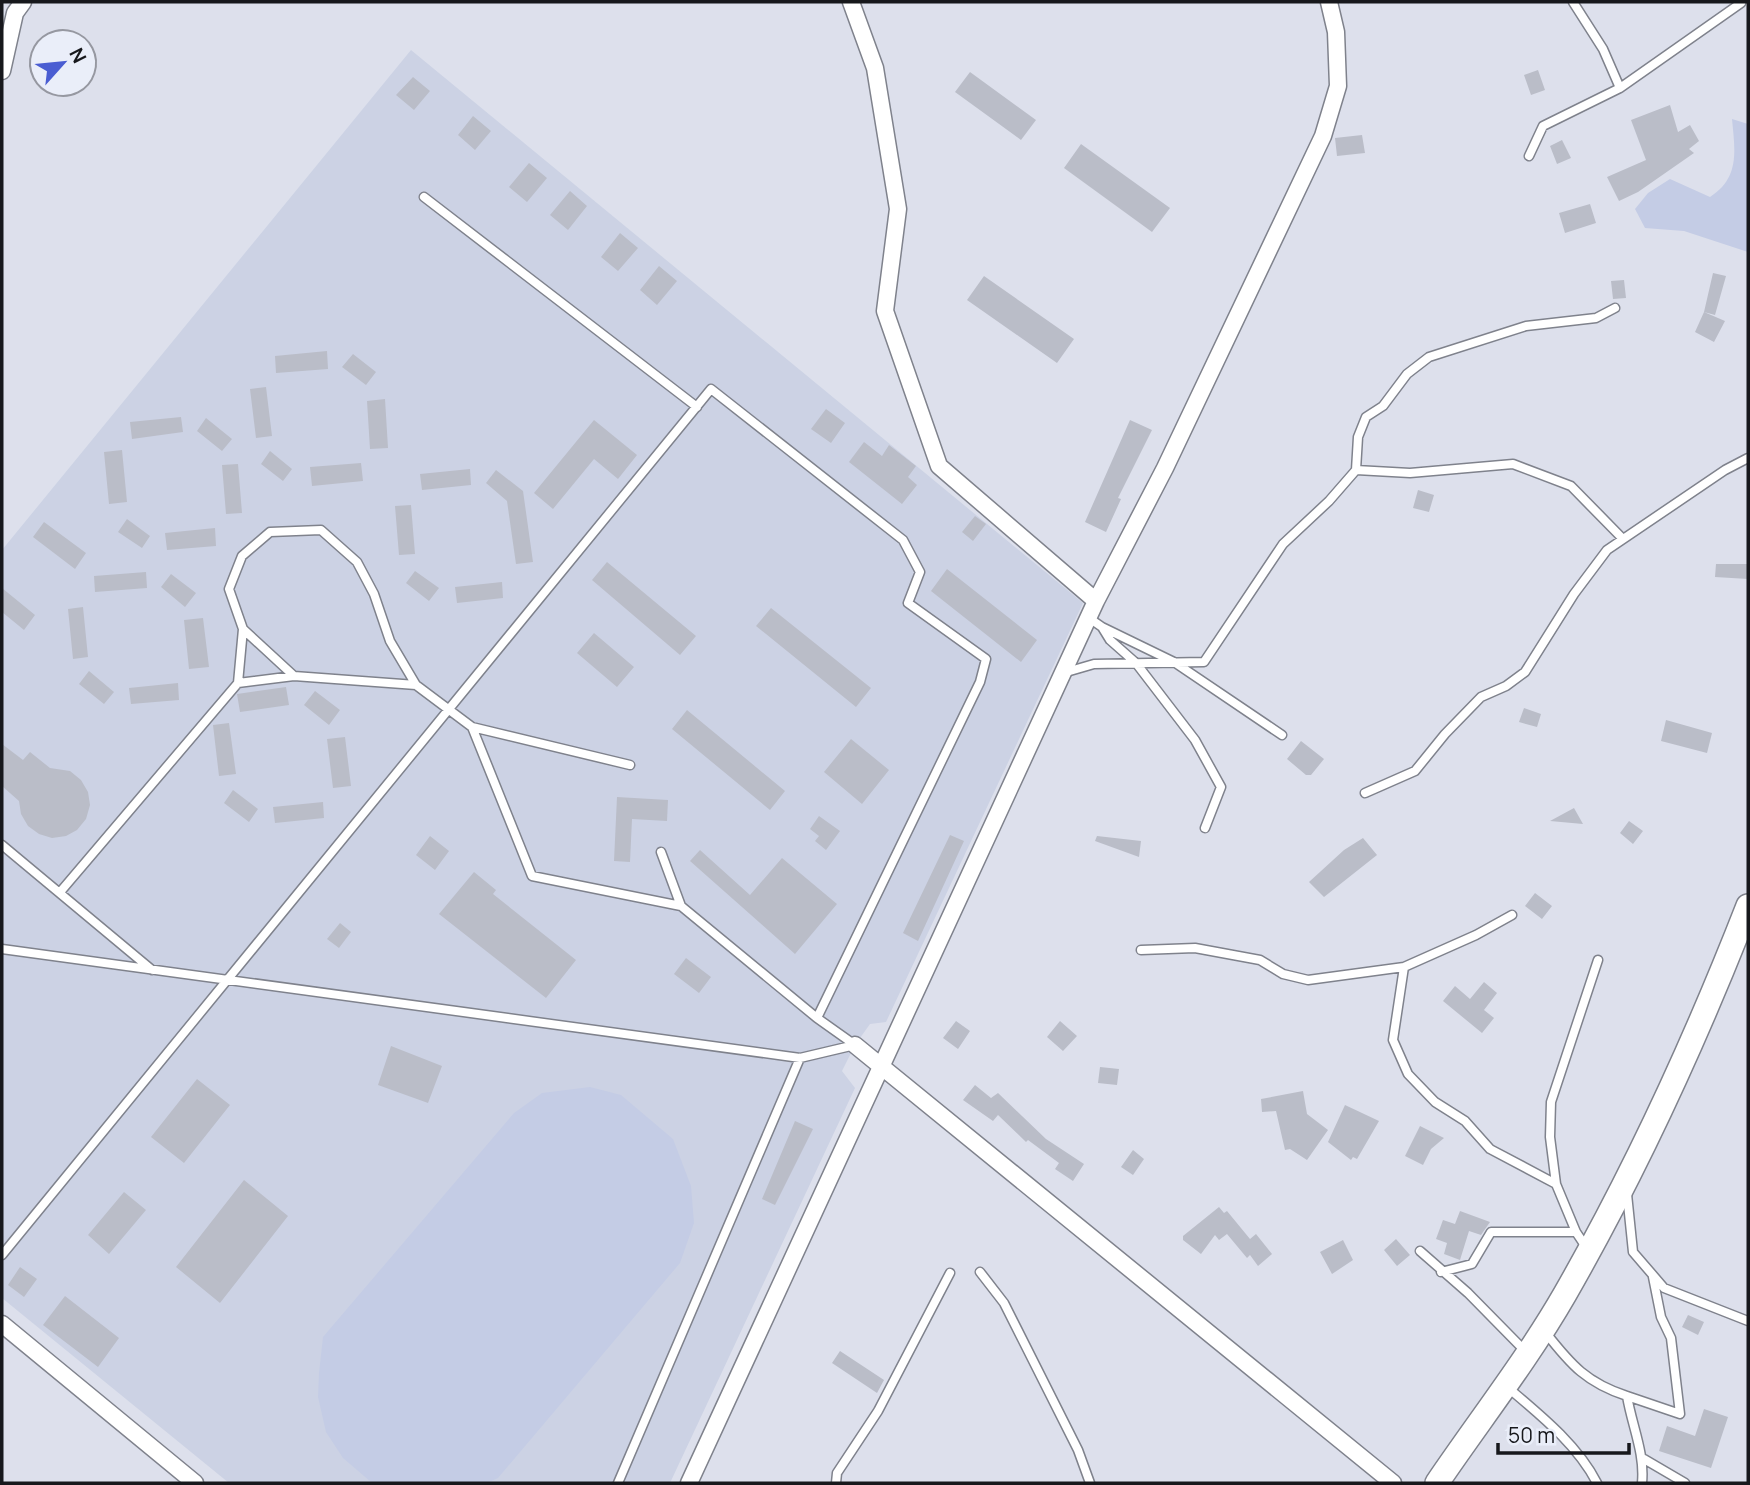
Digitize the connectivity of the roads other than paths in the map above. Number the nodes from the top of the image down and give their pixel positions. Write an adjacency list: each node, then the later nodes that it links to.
1 (23, 2): 6 (street)
2 (851, 2): 15 (street)
3 (1329, 2): 15 (street)
4 (1573, 2): 7 (lane)
5 (1741, 3): 7 (lane)
6 (2, 71)
7 (1620, 88): 8 (lane)
8 (1529, 156)
9 (425, 197): 11 (lane)
10 (1615, 308): 13 (lane)
11 (697, 407): 24 (lane); 42 (lane)
12 (1748, 458): 14 (lane)
13 (1356, 470): 14 (lane); 18 (lane)
14 (1623, 539): 28 (lane)
15 (1096, 601): 16 (street)
16 (1095, 622): 18 (lane); 19 (lane); 20 (street)
17 (243, 629): 21 (lane); 22 (lane); 23 (lane)
18 (1174, 662): 19 (lane); 26 (lane)
19 (1136, 663): 20 (lane); 29 (lane)
20 (1063, 673): 45 (street)
21 (294, 676): 22 (lane); 23 (lane)
22 (238, 683): 32 (lane)
23 (415, 685): 24 (lane)
24 (450, 709): 25 (lane); 41 (lane)
25 (472, 727): 27 (lane); 33 (lane)
26 (1282, 735)
27 (630, 765)
28 (1365, 793)
29 (1205, 828)
30 (2, 845): 32 (lane)
31 (661, 852): 33 (lane)
32 (61, 891): 40 (lane)
33 (681, 906): 42 (lane)
34 (1748, 906): 46 (main road)
35 (1512, 915): 39 (lane)
36 (2, 949): 40 (lane)
37 (1141, 950): 39 (lane)
38 (1598, 960): 47 (lane)
39 (1404, 967): 47 (lane)
40 (152, 970): 41 (lane)
41 (227, 980): 44 (lane); 50 (lane)
42 (817, 1018): 43 (lane)
43 (855, 1045): 44 (lane); 45 (street)
44 (800, 1058): 63 (lane)
45 (880, 1066): 64 (street); 67 (street)
46 (1626, 1181): 48 (main road); 54 (lane)
47 (1556, 1184): 48 (lane)
48 (1582, 1241): 52 (lane); 57 (main road)
49 (1420, 1251): 52 (lane)
50 (2, 1255)
51 (980, 1272): 66 (lane)
52 (1441, 1272): 58 (lane)
53 (950, 1273): 65 (lane)
54 (1652, 1274): 55 (lane); 60 (lane)
55 (1748, 1321)
56 (2, 1324): 62 (street)
57 (1542, 1328): 58 (main road); 60 (lane)
58 (1526, 1352): 59 (main road)
59 (1504, 1384): 68 (main road); 69 (lane)
60 (1627, 1396): 61 (lane)
61 (1644, 1459): 70 (lane); 71 (lane)
62 (195, 1483)
63 (618, 1483)
64 (689, 1483)
65 (836, 1483)
66 (1090, 1483)
67 (1393, 1483)
68 (1437, 1483)
69 (1597, 1483)
70 (1642, 1483)
71 (1685, 1483)

